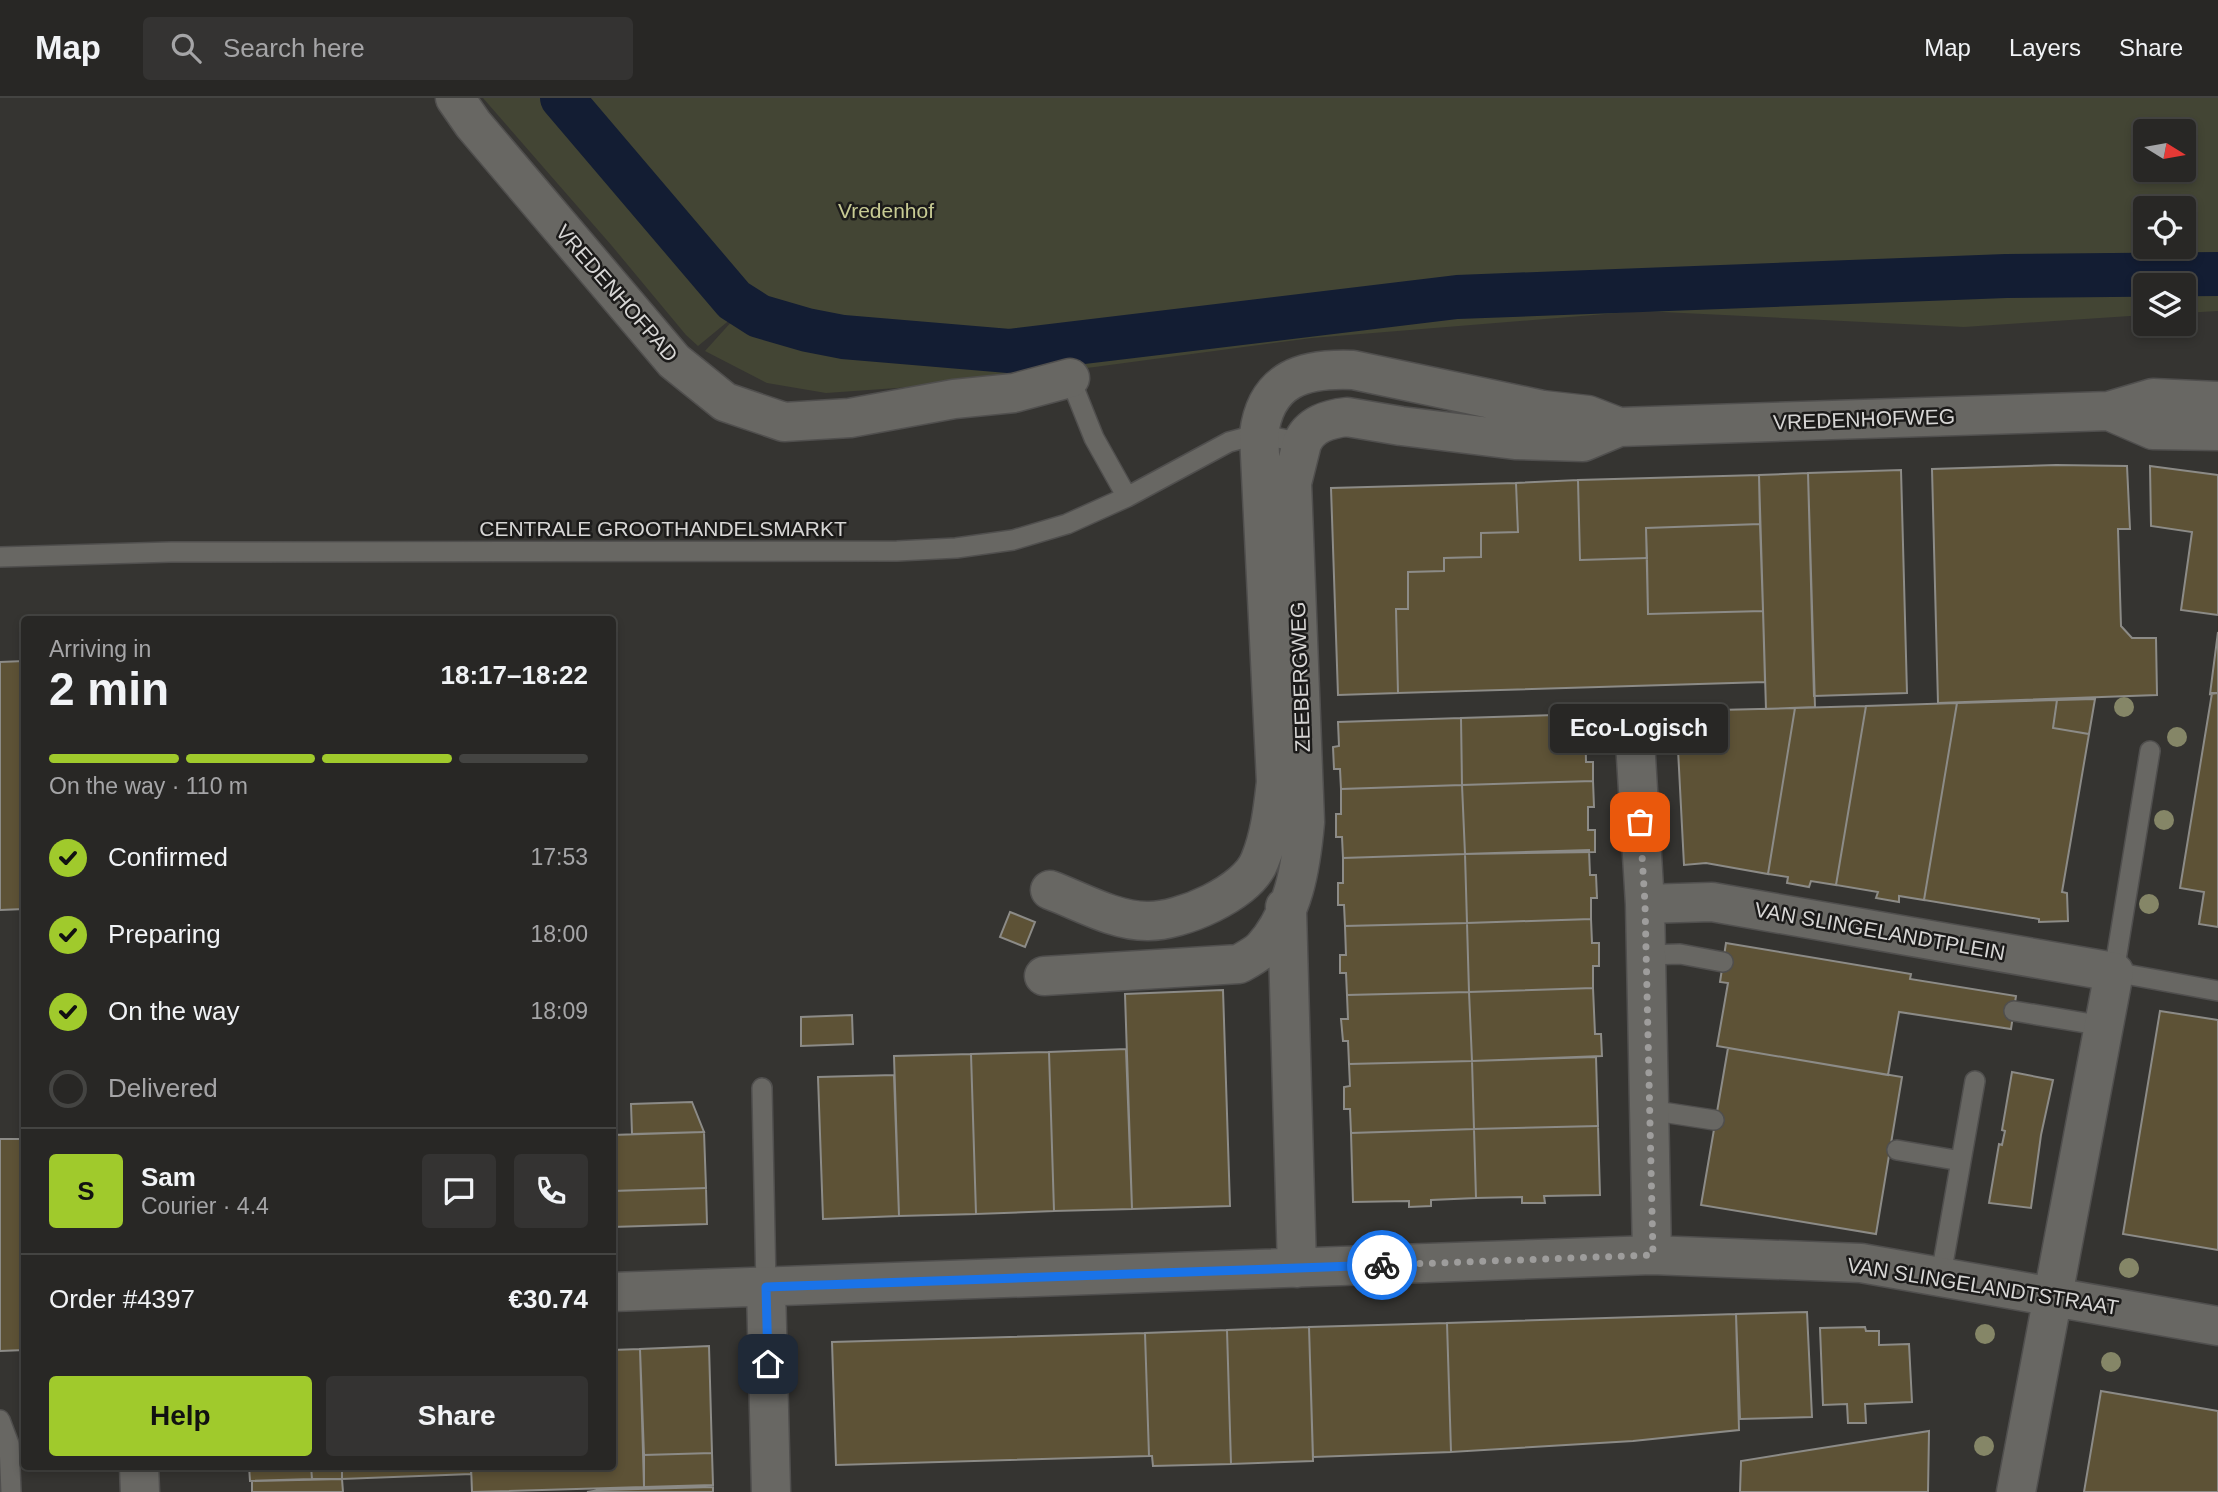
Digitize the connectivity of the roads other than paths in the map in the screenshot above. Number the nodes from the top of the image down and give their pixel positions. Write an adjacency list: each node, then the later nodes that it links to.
1 (455, 98): 2 (street, VREDENHOFPAD)
2 (1070, 378): 9 (lane)
3 (2218, 401): 4 (street, VREDENHOFWEG)
4 (2109, 411): 6 (street, VREDENHOFWEG); 7 (street, VREDENHOFWEG)
5 (1260, 426): 6 (street, VREDENHOFWEG); 8 (lane, CENTRALE GROOTHANDELSMARKT); 9 (lane, CENTRALE GROOTHANDELSMARKT); 13 (street, ZEEBERGWEG)
6 (1619, 427): 8 (street, VREDENHOFWEG)
7 (2218, 431)
8 (1302, 443): 16 (street, ZEEBERGWEG)
9 (1127, 498): 10 (lane, CENTRALE GROOTHANDELSMARKT)
10 (0, 557)
11 (1635, 741): 15 (street)
12 (2150, 751): 19 (lane)
13 (1255, 870): 14 (street); 16 (street)
14 (1050, 890)
15 (1645, 904): 17 (street); 19 (street, VAN SLINGELANDTPLEIN)
16 (1287, 911): 20 (street, ZEEBERGWEG); 31 (street, ZEEBERGWEG)
17 (1647, 955): 18 (lane); 26 (street)
18 (1723, 962)
19 (2114, 972): 21 (lane, VAN SLINGELANDTPLEIN); 23 (street)
20 (1044, 976)
21 (2218, 991)
22 (2014, 1011): 23 (lane)
23 (2104, 1026): 35 (street)
24 (1975, 1081): 29 (lane)
25 (762, 1088): 33 (lane)
26 (1649, 1110): 27 (lane); 30 (street)
27 (1714, 1120)
28 (1896, 1150): 29 (lane)
29 (1961, 1161): 32 (lane)
30 (1653, 1255): 31 (street, VAN SLINGELANDTSTRAAT); 32 (street, VAN SLINGELANDTSTRAAT)
31 (1297, 1268): 33 (street, VAN SLINGELANDTSTRAAT)
32 (1941, 1275): 35 (street, VAN SLINGELANDTSTRAAT)
33 (766, 1287): 34 (street, VAN SLINGELANDTSTRAAT); 41 (street)
34 (616, 1292)
35 (2052, 1297): 36 (street, VAN SLINGELANDTSTRAAT); 42 (street)
36 (2218, 1326)
37 (0, 1420): 39 (lane)
38 (139, 1470): 40 (street)
39 (11, 1492)
40 (140, 1492)
41 (771, 1492)
42 (2016, 1492)

